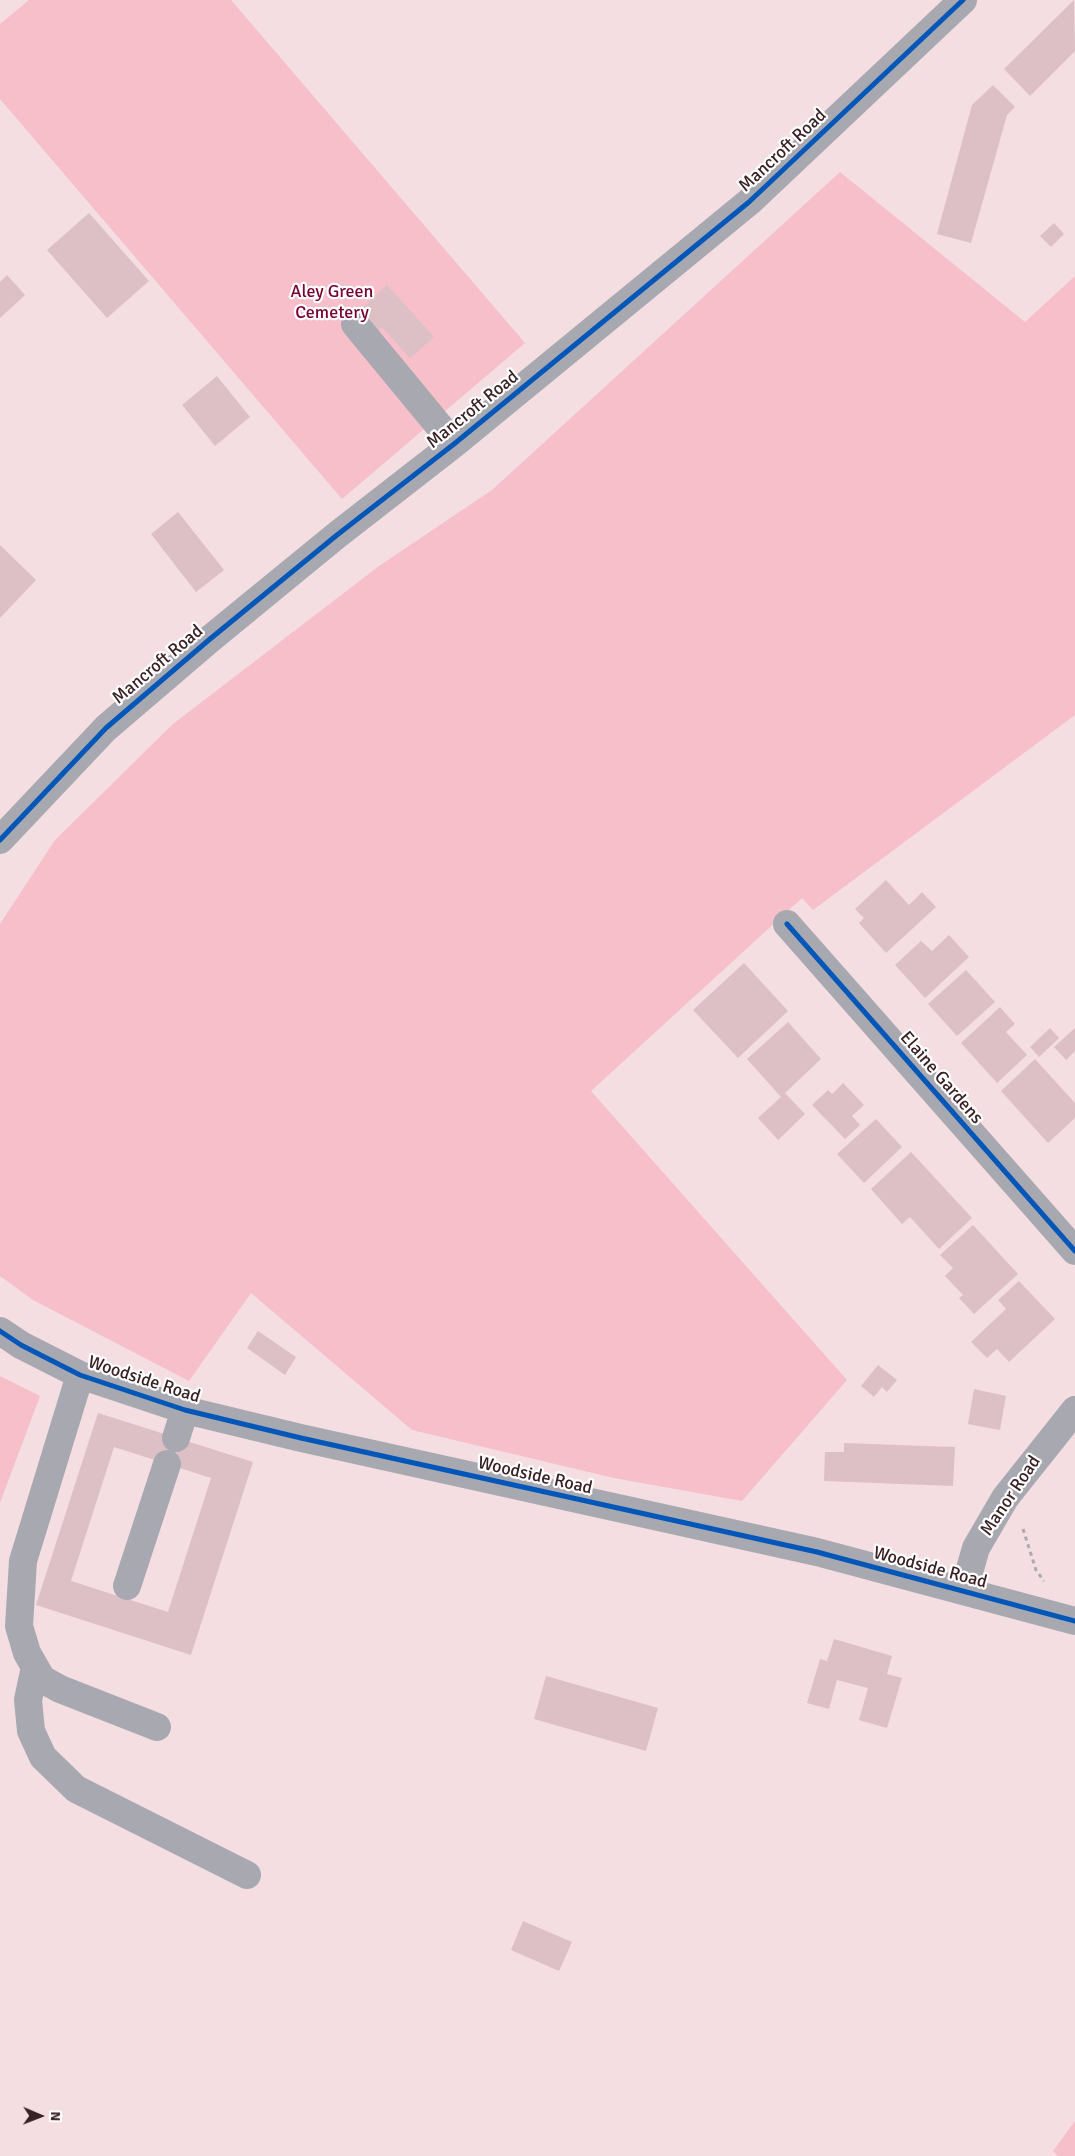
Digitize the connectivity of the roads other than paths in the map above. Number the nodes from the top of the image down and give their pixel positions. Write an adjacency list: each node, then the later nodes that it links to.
1 (963, 0): 3 (street, Mancroft Road)
2 (356, 324): 3 (street)
3 (454, 444): 4 (street, Mancroft Road)
4 (0, 840)
5 (787, 924): 6 (street, Elaine Gardens)
6 (1075, 1251)
7 (0, 1331): 8 (street, Woodside Road)
8 (80, 1375): 9 (street, Woodside Road); 16 (street)
9 (185, 1410): 11 (street); 14 (street, Woodside Road)
10 (1075, 1410): 14 (street, Manor Road)
11 (176, 1438)
12 (167, 1464): 13 (street)
13 (127, 1586)
14 (964, 1590): 15 (street, Woodside Road)
15 (1073, 1620)
16 (36, 1667): 17 (street); 18 (street)
17 (157, 1727)
18 (247, 1875)

